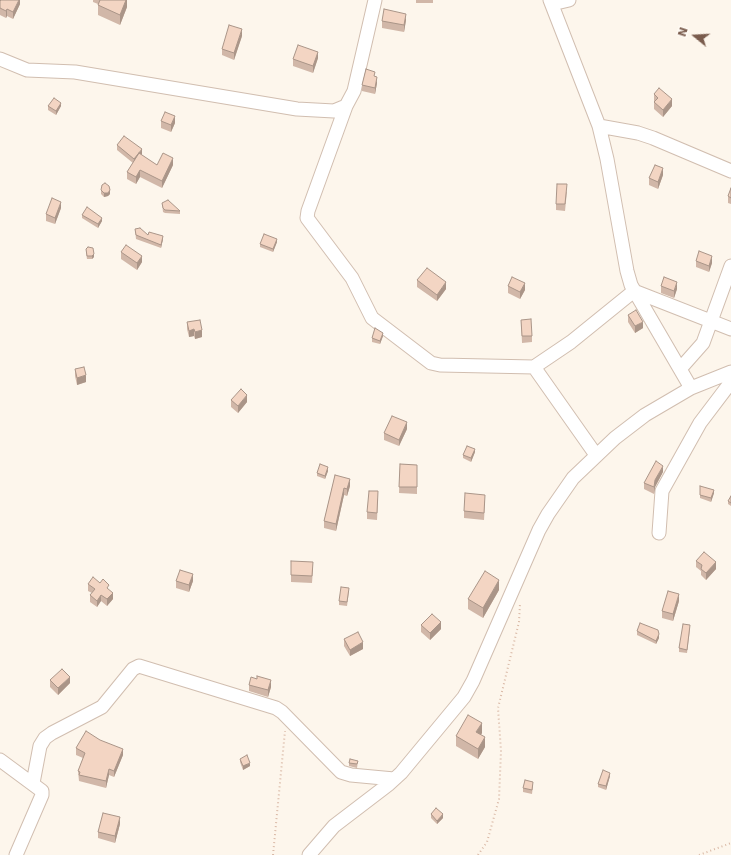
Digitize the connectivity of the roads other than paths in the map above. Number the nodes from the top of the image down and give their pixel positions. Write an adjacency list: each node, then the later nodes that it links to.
1 (375, 0): 5 (street)
2 (569, 0): 3 (street)
3 (551, 2): 6 (street)
4 (0, 59): 5 (street)
5 (346, 106): 12 (street)
6 (599, 126): 7 (street); 9 (street)
7 (731, 172)
8 (731, 266): 10 (street)
9 (634, 291): 10 (street); 12 (street); 13 (street)
10 (712, 322): 11 (street); 13 (street)
11 (731, 329)
12 (534, 367): 17 (street)
13 (680, 369): 16 (street)
14 (731, 372): 16 (street)
15 (731, 382): 18 (street)
16 (691, 388): 17 (street)
17 (596, 455): 20 (street)
18 (659, 532)
19 (0, 760): 21 (street)
20 (394, 779): 21 (street); 23 (street)
21 (33, 783): 22 (street)
22 (16, 855)
23 (309, 855)

